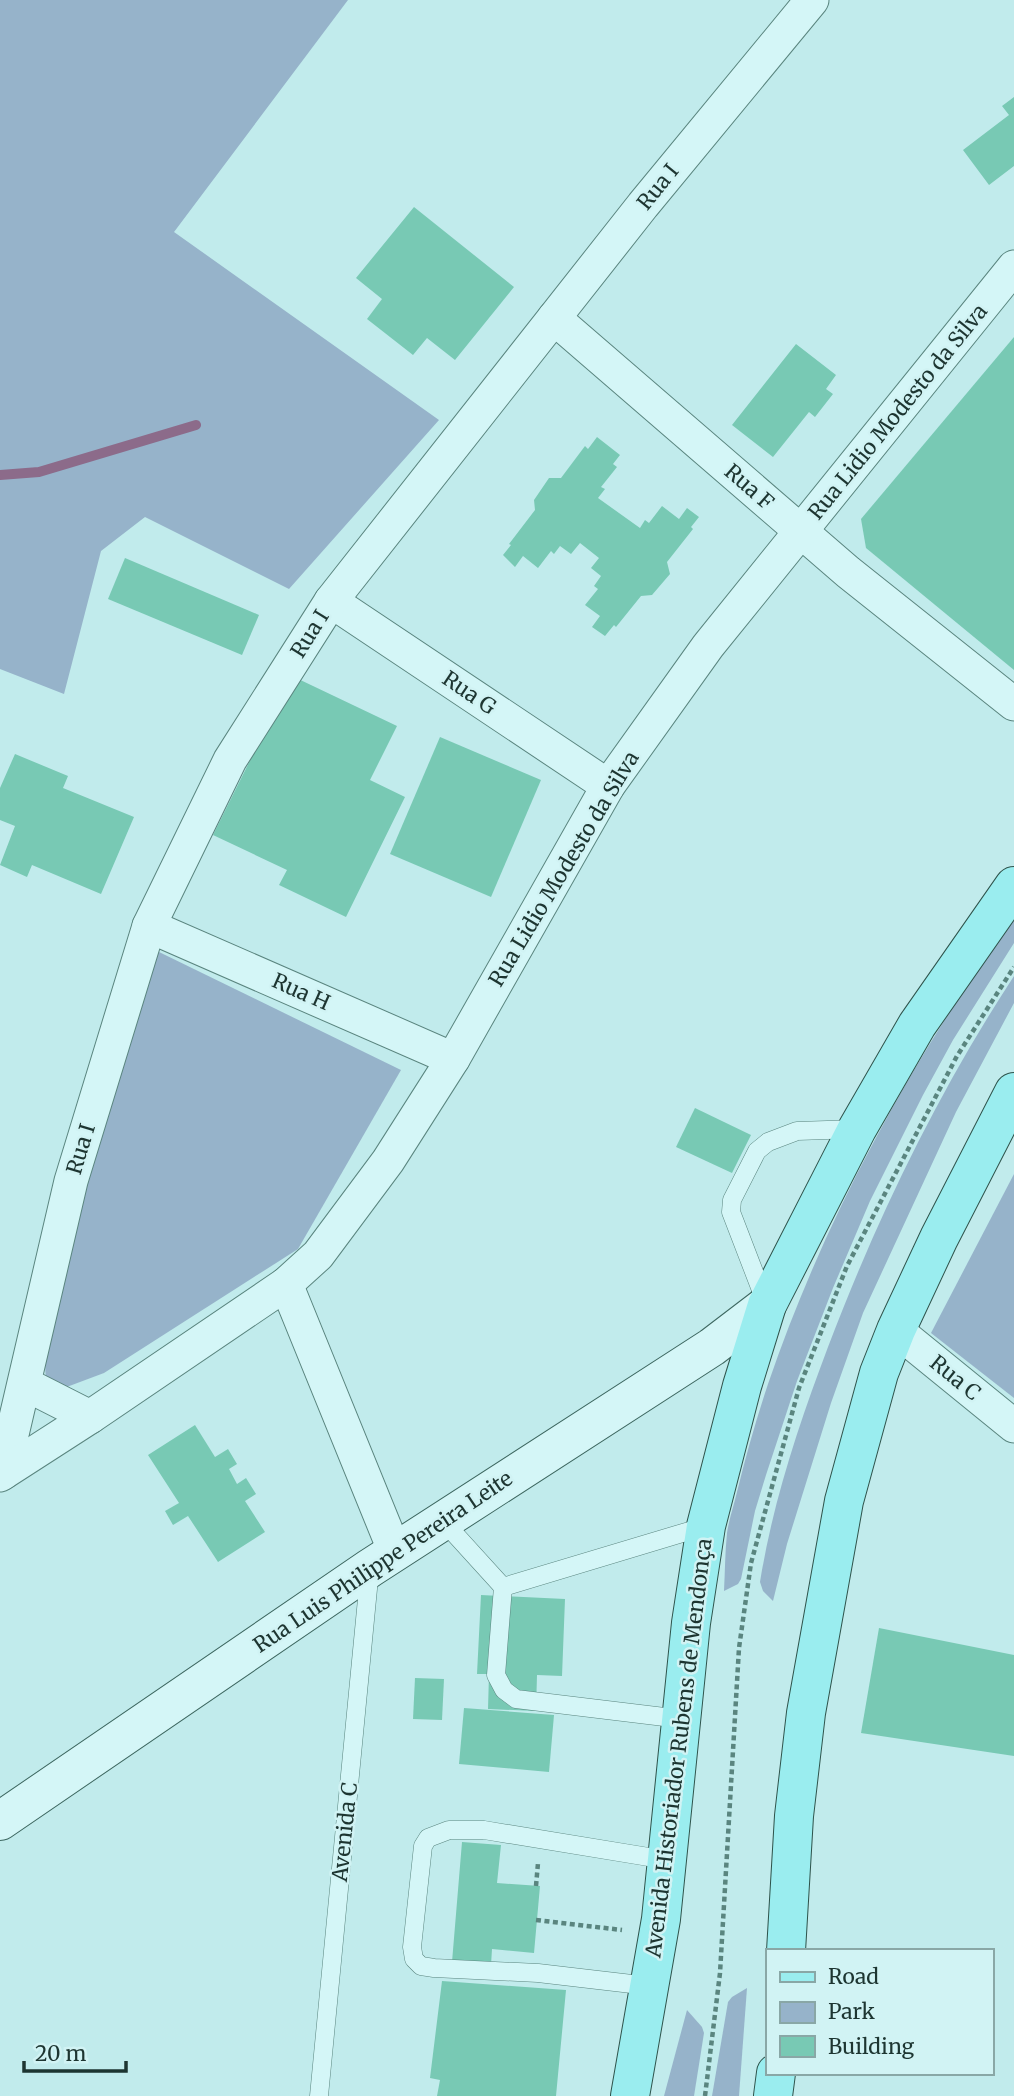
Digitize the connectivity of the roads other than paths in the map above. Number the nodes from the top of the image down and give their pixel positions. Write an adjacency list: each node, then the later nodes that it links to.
1 (812, 0): 3 (street, Rua I)
2 (1014, 267): 4 (street, Rua Lidio Modesto da Silva)
3 (554, 318): 4 (street, Rua F); 5 (street, Rua I)
4 (801, 533): 6 (street, Rua F); 7 (street, Rua Lidio Modesto da Silva)
5 (331, 601): 7 (street, Rua G); 9 (street, Rua I)
6 (1014, 704)
7 (608, 786): 10 (street, Rua Lidio Modesto da Silva)
8 (1014, 886): 12 (main road, Avenida Historiador Rubens de Mendonça)
9 (149, 926): 10 (street, Rua H); 16 (street, Rua I)
10 (453, 1059): 13 (street, Rua Lidio Modesto da Silva)
11 (1014, 1092): 15 (main road)
12 (857, 1129): 14 (main road, Avenida Historiador Rubens de Mendonça); 14 (lane)
13 (286, 1284): 17 (street); 22 (street)
14 (767, 1305): 20 (street, Rua Luis Philippe Pereira Leite); 21 (main road, Avenida Historiador Rubens de Mendonça)
15 (897, 1330): 18 (street, Rua C); 27 (main road)
16 (17, 1378): 17 (street); 19 (street, Rua I)
17 (90, 1417): 19 (street)
18 (1014, 1426)
19 (1, 1474)
20 (443, 1521): 22 (street, Rua Luis Philippe Pereira Leite); 23 (lane)
21 (706, 1526): 23 (lane); 24 (main road, Avenida Historiador Rubens de Mendonça)
22 (383, 1560): 25 (street, Rua Luis Philippe Pereira Leite); 30 (lane, Avenida C)
23 (503, 1587): 24 (lane)
24 (681, 1719): 26 (main road, Avenida Historiador Rubens de Mendonça)
25 (0, 1821)
26 (667, 1860): 28 (main road, Avenida Historiador Rubens de Mendonça); 28 (lane)
27 (786, 1949)
28 (649, 1986): 31 (main road, Avenida Historiador Rubens de Mendonça)
29 (776, 2075): 32 (main road)
30 (319, 2096)
31 (630, 2096)
32 (773, 2096)

